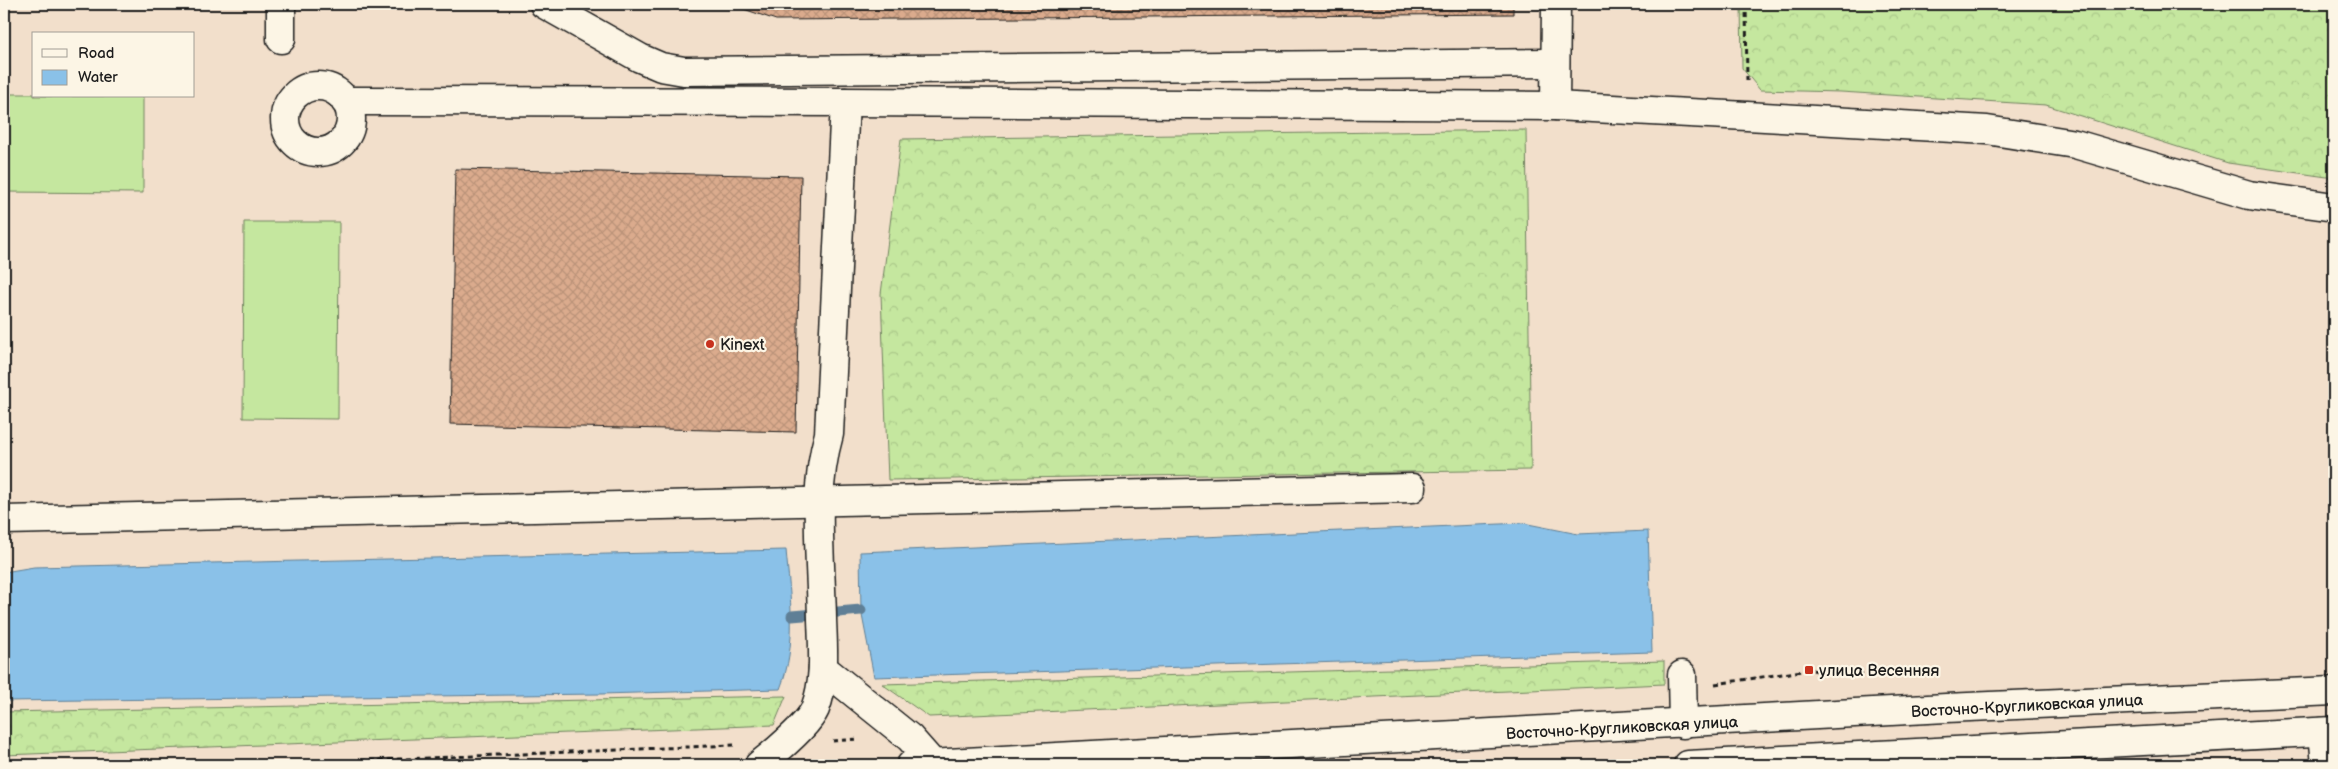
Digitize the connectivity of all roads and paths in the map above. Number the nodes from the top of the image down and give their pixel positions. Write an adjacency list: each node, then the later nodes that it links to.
1 (281, 4): 5 (main road)
2 (544, 4): 6 (main road)
3 (1556, 4): 6 (main road)
4 (1746, 4): 7 (path)
5 (282, 39)
6 (1555, 64): 10 (main road)
7 (1747, 88)
8 (346, 101): 9 (main road)
9 (845, 102): 10 (main road); 13 (main road)
10 (1554, 106): 11 (main road)
11 (2334, 207)
12 (1412, 488): 13 (main road)
13 (819, 501): 14 (main road); 15 (main road)
14 (4, 520)
15 (824, 668): 21 (main road); 22 (main road)
16 (1682, 675): 18 (main road)
17 (2334, 691): 18 (main road, Восточно-Кругликовская улица)
18 (1683, 724): 22 (main road, Восточно-Кругликовская улица)
19 (2328, 731): 20 (main road); 24 (main road)
20 (2008, 757): 23 (main road)
21 (759, 765)
22 (922, 765)
23 (1688, 765)
24 (2326, 765)

